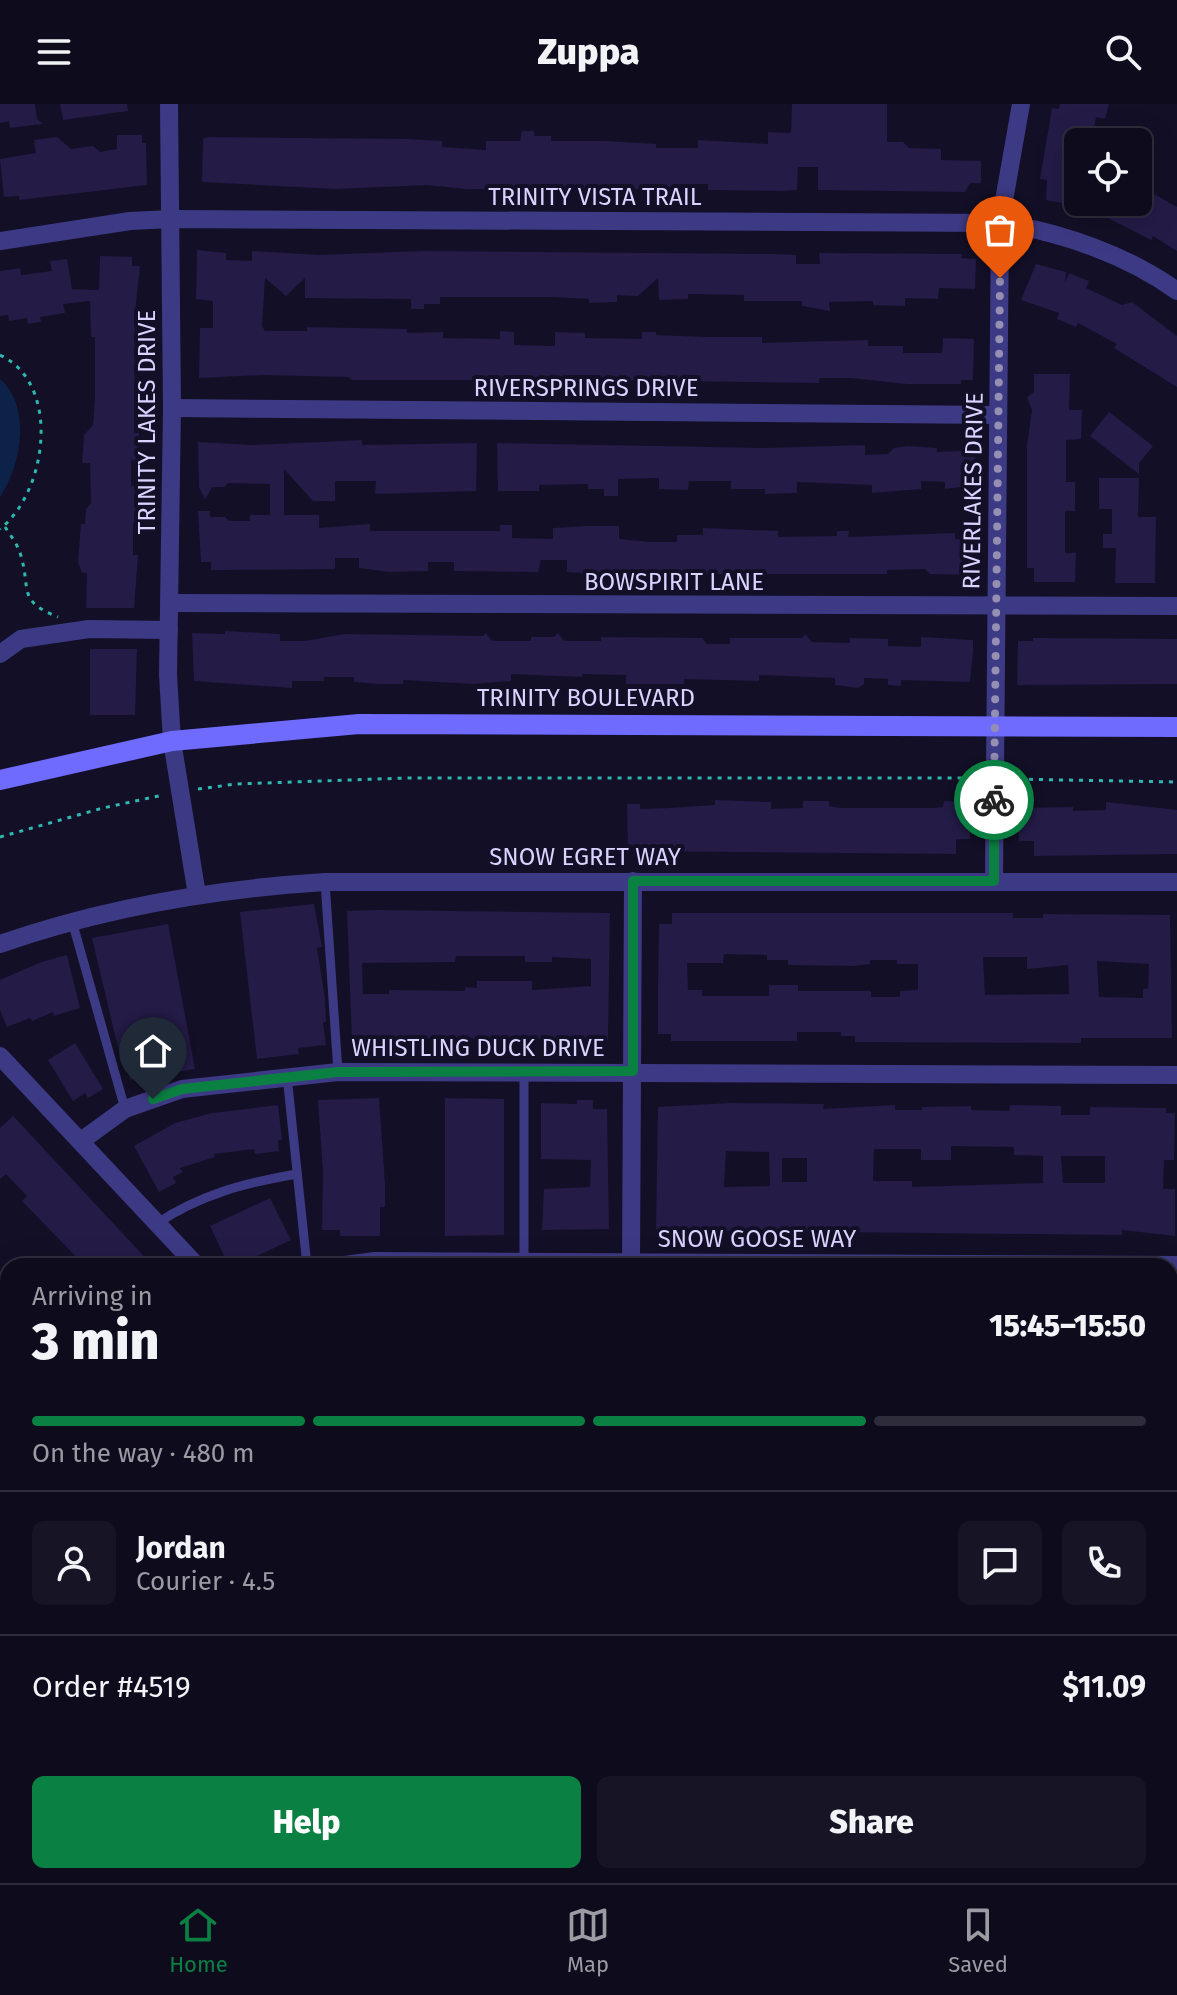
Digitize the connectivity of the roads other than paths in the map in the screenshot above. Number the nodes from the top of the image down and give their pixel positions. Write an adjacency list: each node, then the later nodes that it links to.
1 (169, 104): 3 (street, TRINITY LAKES DRIVE)
2 (1021, 104): 4 (street, RIVERLAKES DRIVE)
3 (172, 219): 4 (street, TRINITY VISTA TRAIL); 5 (street, TRINITY VISTA TRAIL); 7 (street, TRINITY LAKES DRIVE)
4 (1000, 223): 6 (street, TRINITY VISTA TRAIL); 8 (street, RIVERLAKES DRIVE)
5 (0, 241)
6 (1177, 291)
7 (172, 408): 8 (street, RIVERSPRINGS DRIVE); 9 (street, TRINITY LAKES DRIVE)
8 (998, 415): 11 (street, RIVERLAKES DRIVE)
9 (170, 603): 11 (street, BOWSPIRIT LANE); 12 (street, TRINITY LAKES DRIVE)
10 (1177, 606): 11 (street, BOWSPIRIT LANE)
11 (996, 608): 14 (street, RIVERLAKES DRIVE)
12 (169, 630): 13 (street); 16 (street, TRINITY LAKES DRIVE)
13 (0, 654)
14 (994, 725): 15 (main road, TRINITY BOULEVARD); 16 (main road, TRINITY BOULEVARD); 19 (street, RIVERLAKES DRIVE)
15 (1177, 727)
16 (172, 741): 17 (main road, TRINITY BOULEVARD); 22 (street, TRINITY LAKES DRIVE)
17 (0, 780)
18 (633, 881): 19 (street, SNOW EGRET WAY); 20 (street, SNOW EGRET WAY); 26 (street)
19 (994, 881): 21 (street, SNOW EGRET WAY)
20 (325, 882): 22 (street, SNOW EGRET WAY); 27 (lane)
21 (1177, 882)
22 (197, 895): 23 (street, SNOW EGRET WAY)
23 (72, 921): 24 (street, SNOW EGRET WAY); 31 (lane)
24 (0, 944)
25 (0, 1056): 32 (street)
26 (633, 1071): 28 (street, WHISTLING DUCK DRIVE); 29 (street, WHISTLING DUCK DRIVE); 38 (street)
27 (338, 1072): 28 (street, WHISTLING DUCK DRIVE); 30 (street, WHISTLING DUCK DRIVE)
28 (524, 1074): 37 (lane)
29 (1177, 1075)
30 (287, 1076): 31 (street, WHISTLING DUCK DRIVE); 33 (lane)
31 (125, 1109): 32 (street, WHISTLING DUCK DRIVE)
32 (81, 1141): 34 (street)
33 (297, 1174): 34 (lane); 36 (lane)
34 (156, 1224): 35 (street)
35 (189, 1258)
36 (306, 1258)
37 (524, 1258)
38 (631, 1258)

